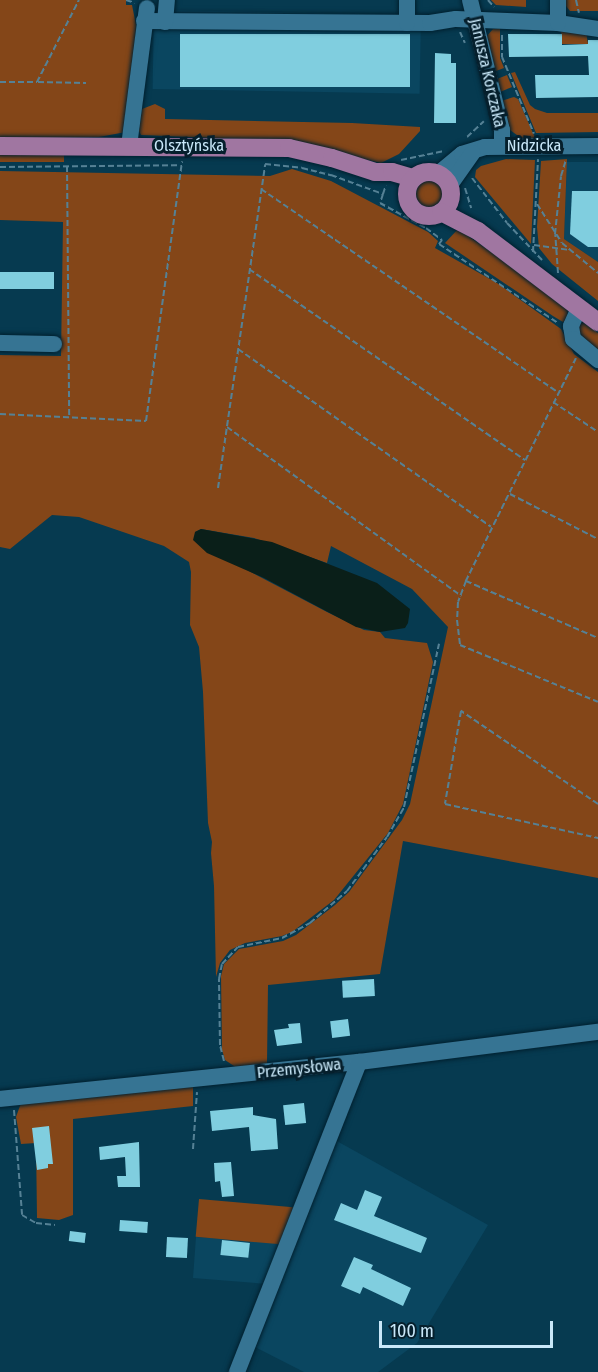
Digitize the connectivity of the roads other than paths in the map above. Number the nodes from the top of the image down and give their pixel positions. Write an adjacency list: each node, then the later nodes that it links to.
1 (167, 0): 5 (street)
2 (407, 0): 7 (street)
3 (470, 0): 6 (street, Janusza Korczaka)
4 (558, 0): 8 (street)
5 (165, 22): 7 (street); 11 (street)
6 (474, 22): 7 (street); 8 (street); 12 (street, Janusza Korczaka)
7 (406, 23)
8 (558, 23): 9 (street)
9 (598, 29)
10 (0, 146): 11 (main road, Olsztyńska)
11 (129, 146): 14 (main road, Olsztyńska)
12 (502, 146): 13 (street, Nidzicka); 15 (street, Nidzicka)
13 (598, 146)
14 (410, 186): 15 (main road); 15 (main road)
15 (452, 190): 16 (main road)
16 (579, 308): 17 (main road); 20 (street)
17 (598, 322)
18 (0, 344): 19 (street)
19 (54, 344)
20 (598, 360)
21 (598, 1032): 22 (street, Przemysłowa)
22 (359, 1062): 23 (street, Przemysłowa); 24 (street)
23 (0, 1099)
24 (237, 1372)

